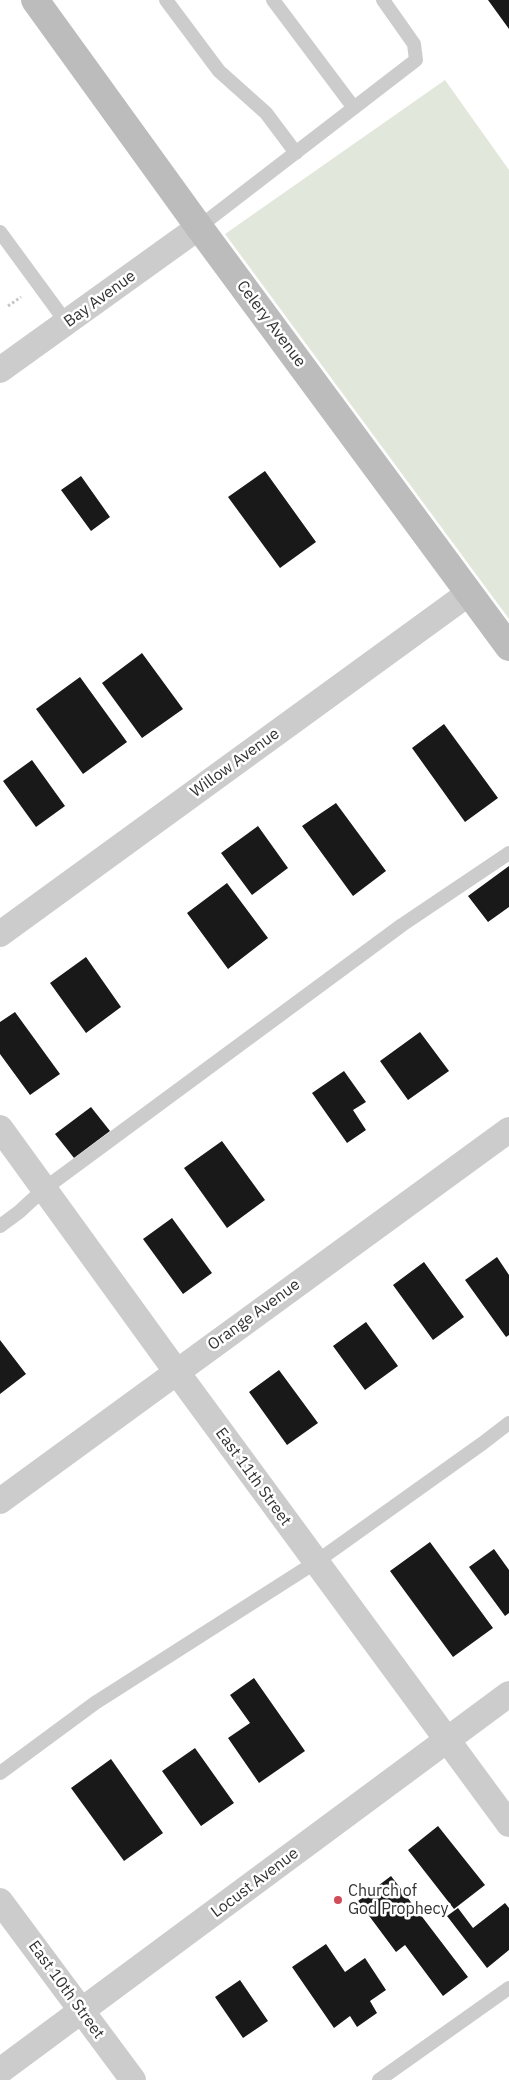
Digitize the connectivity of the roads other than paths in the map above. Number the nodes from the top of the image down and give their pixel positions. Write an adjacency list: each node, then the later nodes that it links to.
1 (35, 0): 7 (main road, Celery Avenue)
2 (273, 0): 5 (lane)
3 (383, 0): 5 (lane)
4 (172, 2): 6 (lane)
5 (354, 108): 6 (lane)
6 (296, 153): 7 (lane)
7 (199, 228): 9 (street, Bay Avenue); 11 (main road, Celery Avenue)
8 (2, 240): 9 (lane)
9 (66, 322): 10 (street, Bay Avenue)
10 (0, 370)
11 (470, 593): 12 (main road, Celery Avenue); 14 (street, Willow Avenue)
12 (509, 647)
13 (509, 853): 17 (lane)
14 (0, 934)
15 (0, 1128): 17 (street, East 11th Street)
16 (509, 1130): 19 (street, Orange Avenue)
17 (44, 1188): 18 (lane); 19 (street, East 11th Street)
18 (0, 1226)
19 (176, 1372): 21 (street, Orange Avenue); 22 (street, East 11th Street)
20 (509, 1423): 22 (lane)
21 (0, 1501)
22 (316, 1562): 24 (street, East 11th Street); 25 (lane)
23 (509, 1694): 24 (street, Locust Avenue)
24 (447, 1740): 26 (street, East 11th Street); 29 (street, Locust Avenue)
25 (0, 1773)
26 (509, 1824)
27 (0, 1901): 29 (street, East 10th Street)
28 (509, 1988): 32 (lane)
29 (82, 2012): 30 (street, Locust Avenue); 31 (street, East 10th Street)
30 (0, 2071)
31 (133, 2080)
32 (379, 2080)

